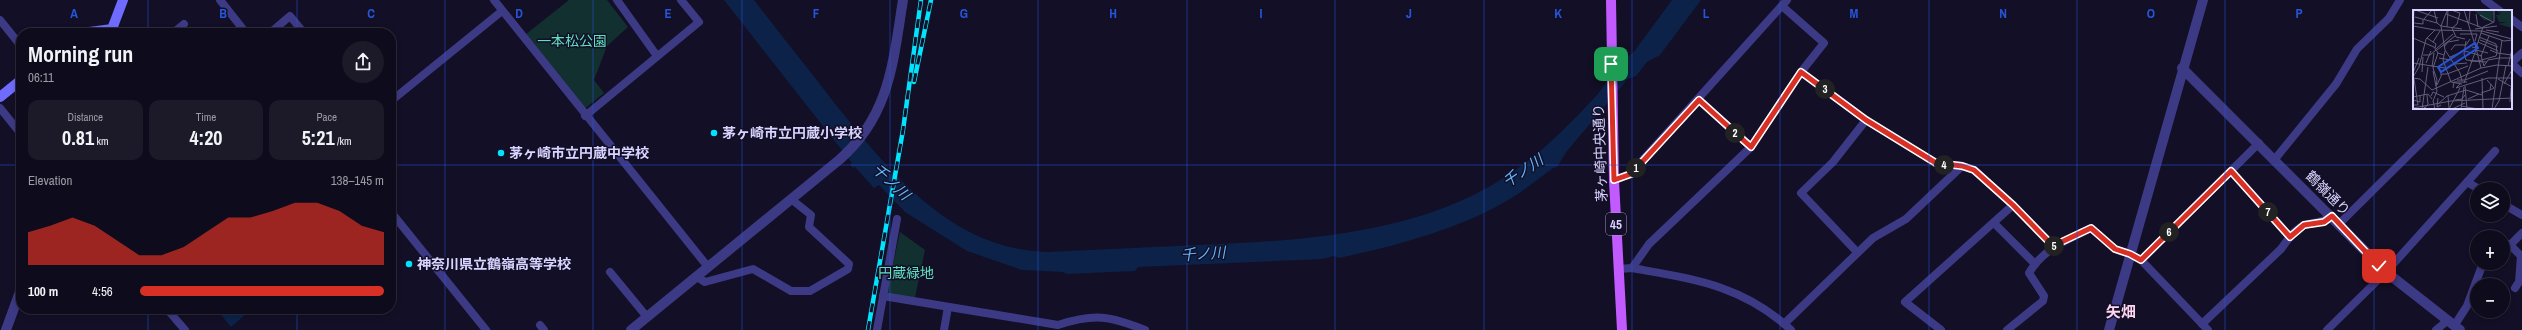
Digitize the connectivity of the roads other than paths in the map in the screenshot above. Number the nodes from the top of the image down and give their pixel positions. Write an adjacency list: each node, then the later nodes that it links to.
1 (123, 0): 18 (main road)
2 (220, 0): 20 (street)
3 (494, 0): 13 (street)
4 (617, 0): 25 (street)
5 (681, 0): 25 (street)
6 (902, 0): 49 (street)
7 (1611, 0): 46 (main road, 茅ヶ崎中央通り / 45)
8 (2203, 0): 28 (street)
9 (2400, 0): 43 (street)
10 (2485, 0): 12 (street)
11 (1785, 3): 29 (street); 34 (street)
12 (2499, 10)
13 (502, 11): 33 (street); 37 (street)
14 (0, 20): 23 (street)
15 (2512, 20): 17 (street)
16 (184, 24): 19 (street)
17 (2522, 27)
18 (115, 28)
19 (179, 28)
20 (242, 28)
21 (276, 28): 22 (street)
22 (300, 28)
23 (16, 40)
24 (2522, 53): 26 (street)
25 (657, 56): 37 (street)
26 (2512, 62)
27 (2512, 64): 30 (street)
28 (2182, 68): 40 (street, 鶴嶺通り); 64 (street)
29 (1801, 72): 38 (street); 41 (street)
30 (2522, 73)
31 (16, 84): 32 (main road)
32 (0, 96)
33 (396, 97)
34 (1699, 100): 41 (street); 46 (street)
35 (0, 108): 39 (street)
36 (2455, 109): 57 (street)
37 (585, 116): 67 (street)
38 (1866, 120): 44 (street); 63 (street)
39 (16, 128)
40 (2259, 143): 43 (street, 鶴嶺通り); 45 (street)
41 (1751, 147): 68 (street)
42 (2495, 151): 47 (street)
43 (2275, 159): 53 (street, 鶴嶺通り)
44 (1962, 166): 50 (street); 63 (street)
45 (2231, 171): 59 (street); 65 (street)
46 (1614, 180): 69 (main road, 茅ヶ崎中央通り / 45)
47 (2467, 182): 48 (street); 72 (street)
48 (2470, 184)
49 (791, 199): 67 (street); 73 (street)
50 (2013, 205): 56 (street); 61 (street)
51 (2510, 208): 52 (street)
52 (2522, 215)
53 (2332, 216): 57 (street, 鶴嶺通り); 59 (street)
54 (396, 218): 86 (street)
55 (897, 219): 75 (street)
56 (1994, 223): 66 (street); 94 (street)
57 (2339, 224): 72 (street, 鶴嶺通り)
58 (2522, 233): 60 (street)
59 (2290, 237): 83 (street)
60 (2510, 242)
61 (2053, 246): 64 (street); 66 (street)
62 (2510, 247): 74 (street)
63 (1857, 252): 81 (street)
64 (2130, 254): 65 (street); 96 (street)
65 (2141, 260): 83 (street)
66 (2034, 264): 95 (street)
67 (708, 267): 73 (street)
68 (1632, 268): 69 (street); 81 (street)
69 (1619, 269): 92 (main road, 茅ヶ崎中央通り / 45)
70 (2480, 270): 82 (street)
71 (610, 272): 79 (street)
72 (2386, 272): 82 (street, 鶴嶺通り); 97 (street)
73 (696, 277): 79 (street)
74 (2515, 288)
75 (883, 296): 77 (street); 88 (street)
76 (16, 303): 84 (street)
77 (948, 307): 80 (street); 89 (street)
78 (171, 314): 85 (street)
79 (647, 317): 87 (street)
80 (1070, 321): 90 (street); 91 (street)
81 (1784, 324): 93 (street)
82 (2454, 325): 98 (street)
83 (2205, 327)
84 (6, 330)
85 (185, 330)
86 (486, 330)
87 (631, 330)
88 (877, 330)
89 (944, 330)
90 (1068, 330)
91 (1145, 330)
92 (1622, 330)
93 (1791, 330)
94 (1941, 330)
95 (2007, 330)
96 (2109, 330)
97 (2327, 330)
98 (2436, 330)

